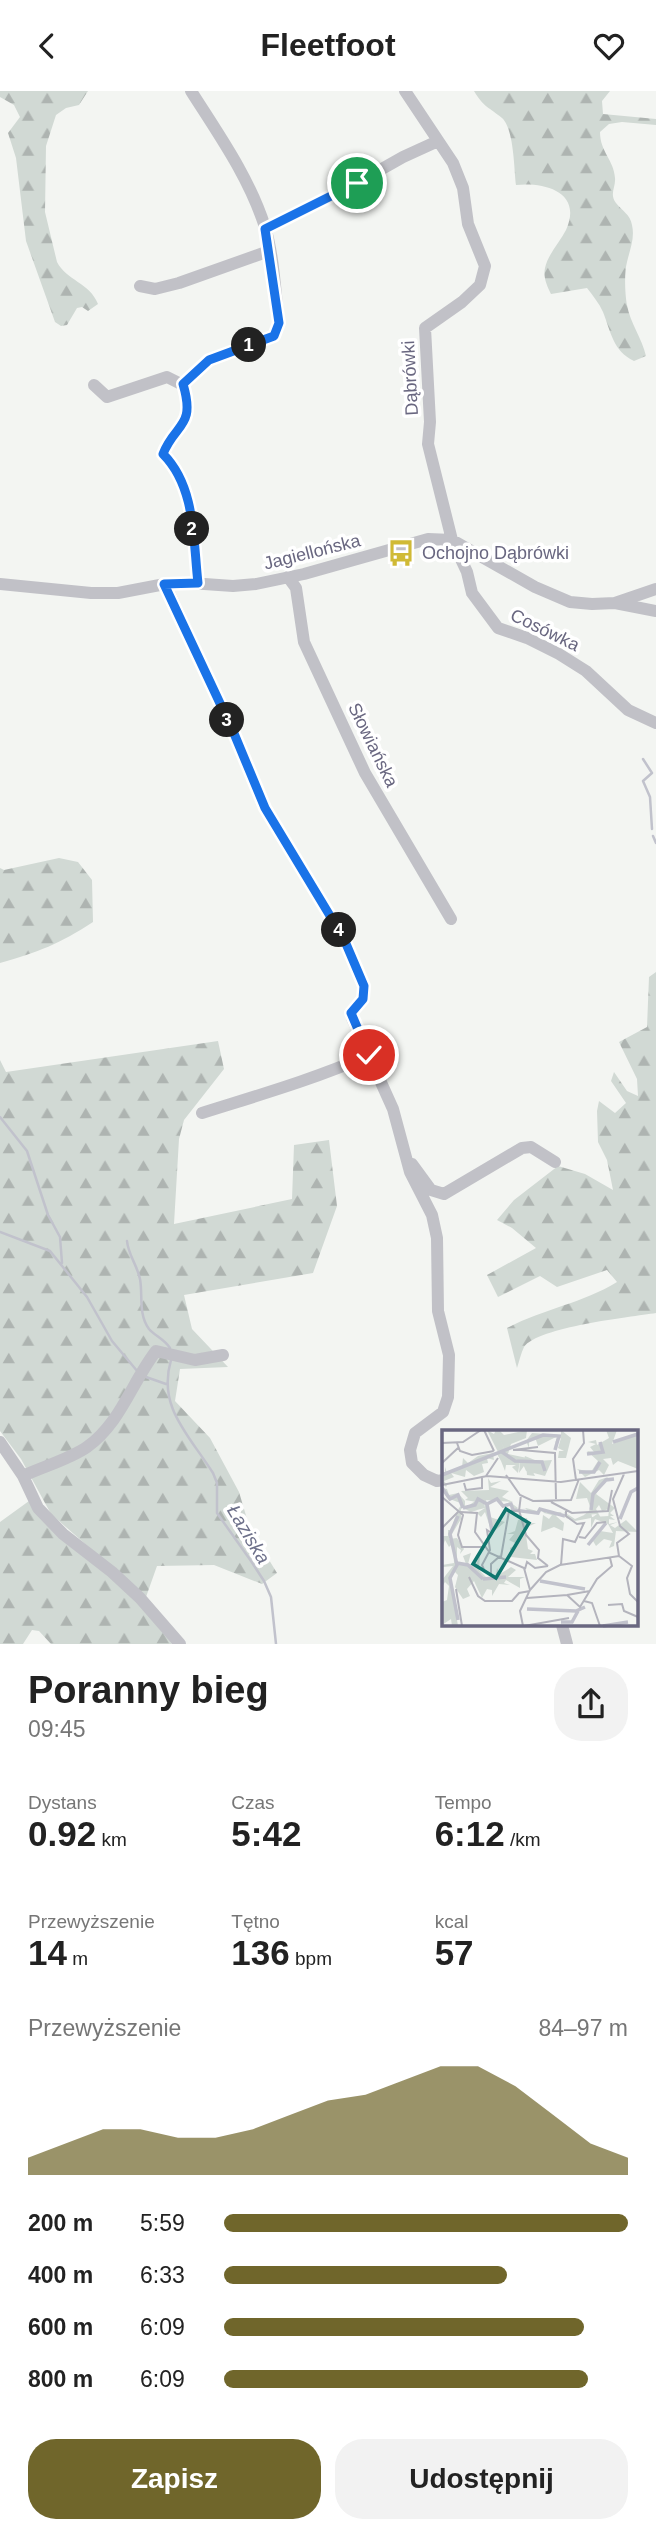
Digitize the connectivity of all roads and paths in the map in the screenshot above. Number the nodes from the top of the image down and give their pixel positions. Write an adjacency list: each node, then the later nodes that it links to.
1 (191, 91): 4 (street)
2 (405, 91): 3 (street, Dąbrówki)
3 (438, 141): 4 (street); 9 (street, Dąbrówki)
4 (265, 229): 5 (street)
5 (269, 251): 6 (street); 7 (street)
6 (140, 286)
7 (183, 384): 8 (street); 11 (street)
8 (94, 385)
9 (452, 540): 10 (street, Jagiellońska); 15 (street); 17 (street, Cosówka)
10 (288, 577): 11 (street, Jagiellońska); 18 (street, Słowiańska)
11 (198, 583): 13 (street, Jagiellońska)
12 (0, 584): 13 (street, Jagiellońska)
13 (164, 584): 19 (street)
14 (656, 589): 15 (street)
15 (615, 603): 16 (street)
16 (656, 611)
17 (656, 723)
18 (451, 919)
19 (369, 1055): 20 (street); 21 (street)
20 (202, 1113)
21 (405, 1156): 22 (street); 26 (street)
22 (555, 1162)
23 (223, 1355): 25 (street)
24 (0, 1443): 25 (street)
25 (23, 1476): 28 (street)
26 (442, 1480)
27 (562, 1626): 29 (street)
28 (180, 1644)
29 (567, 1644)

